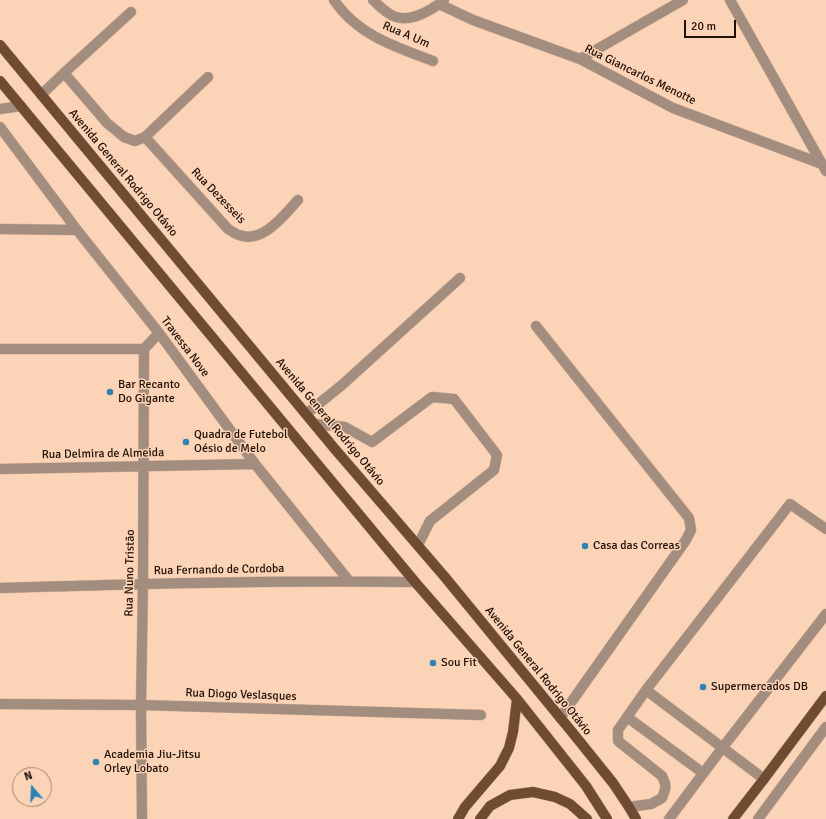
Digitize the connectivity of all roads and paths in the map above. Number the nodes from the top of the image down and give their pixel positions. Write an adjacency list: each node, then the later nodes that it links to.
1 (334, 0): 9 (street, Rua A Um)
2 (373, 0): 5 (street)
3 (683, 0): 8 (street)
4 (730, 0): 18 (street)
5 (442, 2): 8 (street, Rua Giancarlos Menotte)
6 (131, 12): 10 (street)
7 (0, 45): 13 (main road, Avenida General Rodrigo Otávio)
8 (580, 59): 18 (street, Rua Giancarlos Menotte)
9 (433, 61)
10 (64, 73): 13 (street); 17 (street)
11 (208, 78): 17 (street)
12 (0, 80): 14 (main road)
13 (41, 95): 27 (main road, Avenida General Rodrigo Otávio)
14 (21, 106): 15 (street); 35 (main road)
15 (0, 109)
16 (0, 127): 21 (street, Travessa Nove)
17 (145, 137): 19 (street, Rua Dezesseis)
18 (824, 168)
19 (298, 200)
20 (0, 229): 21 (street)
21 (76, 230): 24 (street, Travessa Nove)
22 (460, 278): 27 (street)
23 (536, 326): 46 (street)
24 (159, 333): 26 (street); 29 (street, Travessa Nove)
25 (0, 349): 26 (street)
26 (144, 349): 30 (street, Rua Nuno Tristão)
27 (306, 414): 28 (main road, Avenida General Rodrigo Otávio)
28 (315, 424): 33 (main road, Avenida General Rodrigo Otávio); 33 (street)
29 (255, 464): 30 (street, Rua Delmira de Almeida); 34 (street, Travessa Nove)
30 (144, 466): 31 (street, Rua Delmira de Almeida); 36 (street, Rua Nuno Tristão)
31 (0, 470)
32 (826, 529): 39 (street)
33 (418, 546): 46 (main road, Avenida General Rodrigo Otávio)
34 (349, 582): 35 (street, Rua Fernando de Cordoba); 36 (street, Rua Fernando de Cordoba)
35 (415, 582): 41 (main road)
36 (143, 584): 37 (street, Rua Fernando de Cordoba); 43 (street, Rua Nuno Tristão)
37 (0, 588)
38 (826, 614): 48 (street)
39 (646, 690): 45 (street); 48 (street)
40 (826, 696): 50 (main road)
41 (517, 699): 53 (main road); 56 (main road)
42 (0, 704): 43 (street, Rua Diogo Veslasques)
43 (141, 705): 44 (street, Rua Diogo Veslasques); 52 (street, Rua Nuno Tristão)
44 (481, 714)
45 (627, 717): 49 (street); 51 (street)
46 (560, 718): 51 (main road, Avenida General Rodrigo Otávio)
47 (826, 727): 60 (street)
48 (723, 747): 49 (street); 50 (street)
49 (703, 773): 58 (street)
50 (764, 779): 59 (main road)
51 (629, 807): 57 (main road, Avenida General Rodrigo Otávio)
52 (142, 819)
53 (458, 819)
54 (480, 819): 55 (main road)
55 (587, 819)
56 (607, 819)
57 (636, 819)
58 (668, 819)
59 (733, 819)
60 (758, 819)

